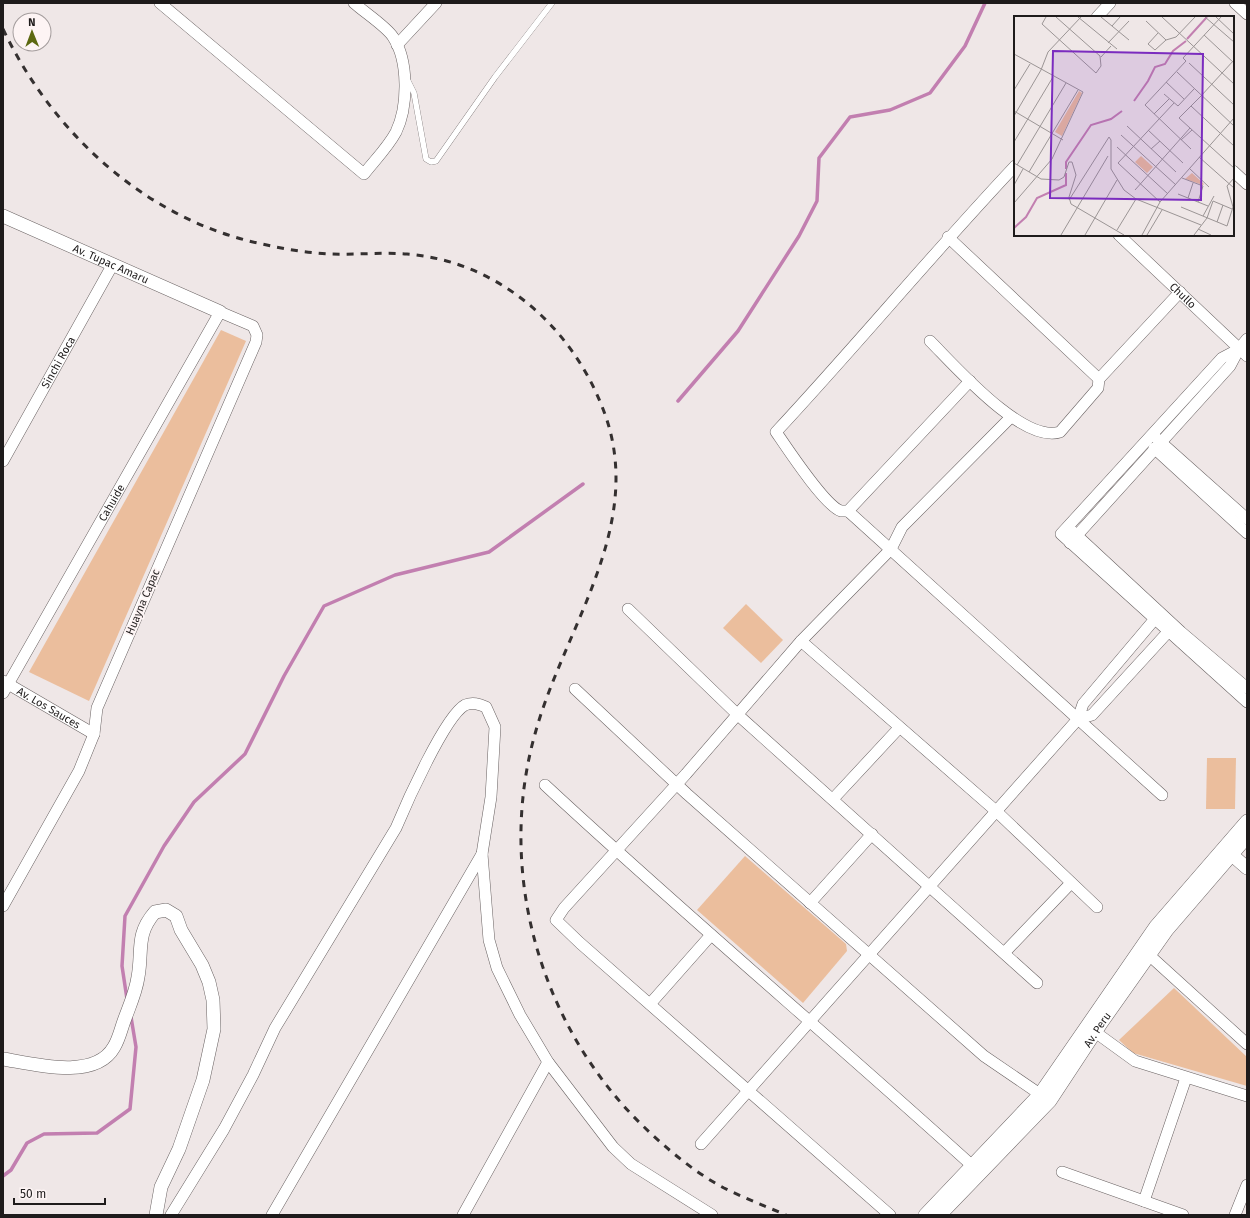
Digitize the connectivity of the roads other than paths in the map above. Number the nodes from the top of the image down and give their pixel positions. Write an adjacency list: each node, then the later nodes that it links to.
1 (160, 3): 10 (street)
2 (354, 3): 9 (street)
3 (436, 3): 9 (street)
4 (552, 3): 10 (lane)
5 (1110, 3): 8 (street)
6 (1235, 3): 7 (street)
7 (1247, 14)
8 (1098, 16)
9 (397, 45): 10 (street)
10 (405, 75)
11 (1014, 167): 16 (street)
12 (1234, 172): 13 (street)
13 (1247, 184)
14 (5, 220): 17 (street, Av. Tupac Amaru)
15 (1120, 236): 18 (street, Chullo)
16 (948, 237): 24 (street); 29 (street)
17 (113, 264): 19 (street, Av. Tupac Amaru); 28 (street, Sinchi Roca)
18 (1180, 292): 22 (street, Chullo); 24 (street)
19 (220, 312): 38 (street, Cahuide); 45 (street, Huayna Capac)
20 (1247, 339): 22 (street)
21 (930, 341): 25 (street)
22 (1238, 349): 23 (street, Chullo); 27 (street)
23 (1247, 356)
24 (1099, 379): 26 (street)
25 (970, 381): 26 (street); 29 (street)
26 (1011, 417): 33 (street)
27 (1155, 441): 30 (street); 31 (street); 32 (street); 32 (street)
28 (3, 461)
29 (848, 511): 33 (street)
30 (1247, 519)
31 (1247, 533)
32 (1074, 539): 35 (street); 39 (street)
33 (891, 549): 37 (street); 43 (street)
34 (628, 609): 42 (street)
35 (1154, 620): 36 (street); 43 (street)
36 (1168, 632): 41 (street); 43 (street)
37 (801, 641): 42 (street); 44 (street)
38 (5, 686): 45 (street, Av. Los Sauces)
39 (1247, 688)
40 (575, 689): 46 (street)
41 (1247, 702)
42 (738, 715): 46 (street); 49 (street)
43 (1078, 719): 48 (street); 50 (street)
44 (899, 728): 49 (street); 50 (street)
45 (94, 734): 60 (street, Huayna Capac)
46 (676, 784): 54 (street); 59 (street)
47 (545, 785): 54 (street)
48 (1162, 795)
49 (833, 799): 52 (street)
50 (996, 811): 57 (street); 58 (street)
51 (1247, 821): 53 (street)
52 (872, 834): 58 (street); 59 (street)
53 (1237, 847): 56 (street); 65 (street, Av. Peru); 76 (street)
54 (615, 850): 62 (street); 67 (street)
55 (482, 854): 72 (street); 83 (street); 84 (street)
56 (1247, 868)
57 (1071, 883): 61 (street); 63 (street)
58 (930, 886): 63 (street); 64 (street)
59 (810, 903): 64 (street)
60 (3, 906)
61 (1097, 907)
62 (711, 934): 67 (street); 68 (street)
63 (1005, 952): 66 (street)
64 (870, 955): 68 (street); 76 (street)
65 (1149, 955): 69 (street, Av. Peru); 70 (street)
66 (1037, 983)
67 (650, 1004): 74 (street)
68 (810, 1020): 74 (street); 78 (street)
69 (1095, 1032): 73 (street); 76 (street, Av. Peru)
70 (1247, 1044)
71 (3, 1059): 82 (street)
72 (548, 1062): 85 (street); 86 (street)
73 (1186, 1078): 75 (street); 81 (street)
74 (748, 1090): 77 (street); 87 (street)
75 (1247, 1096)
76 (1045, 1098): 78 (street, Av. Peru)
77 (701, 1144)
78 (976, 1169): 88 (street); 89 (street, Av. Peru)
79 (1062, 1172): 81 (street)
80 (1247, 1185): 91 (street)
81 (1144, 1201): 90 (street)
82 (156, 1215)
83 (171, 1215)
84 (272, 1215)
85 (462, 1215)
86 (711, 1215)
87 (890, 1215)
88 (925, 1215)
89 (940, 1215)
90 (1183, 1215)
91 (1235, 1215)

